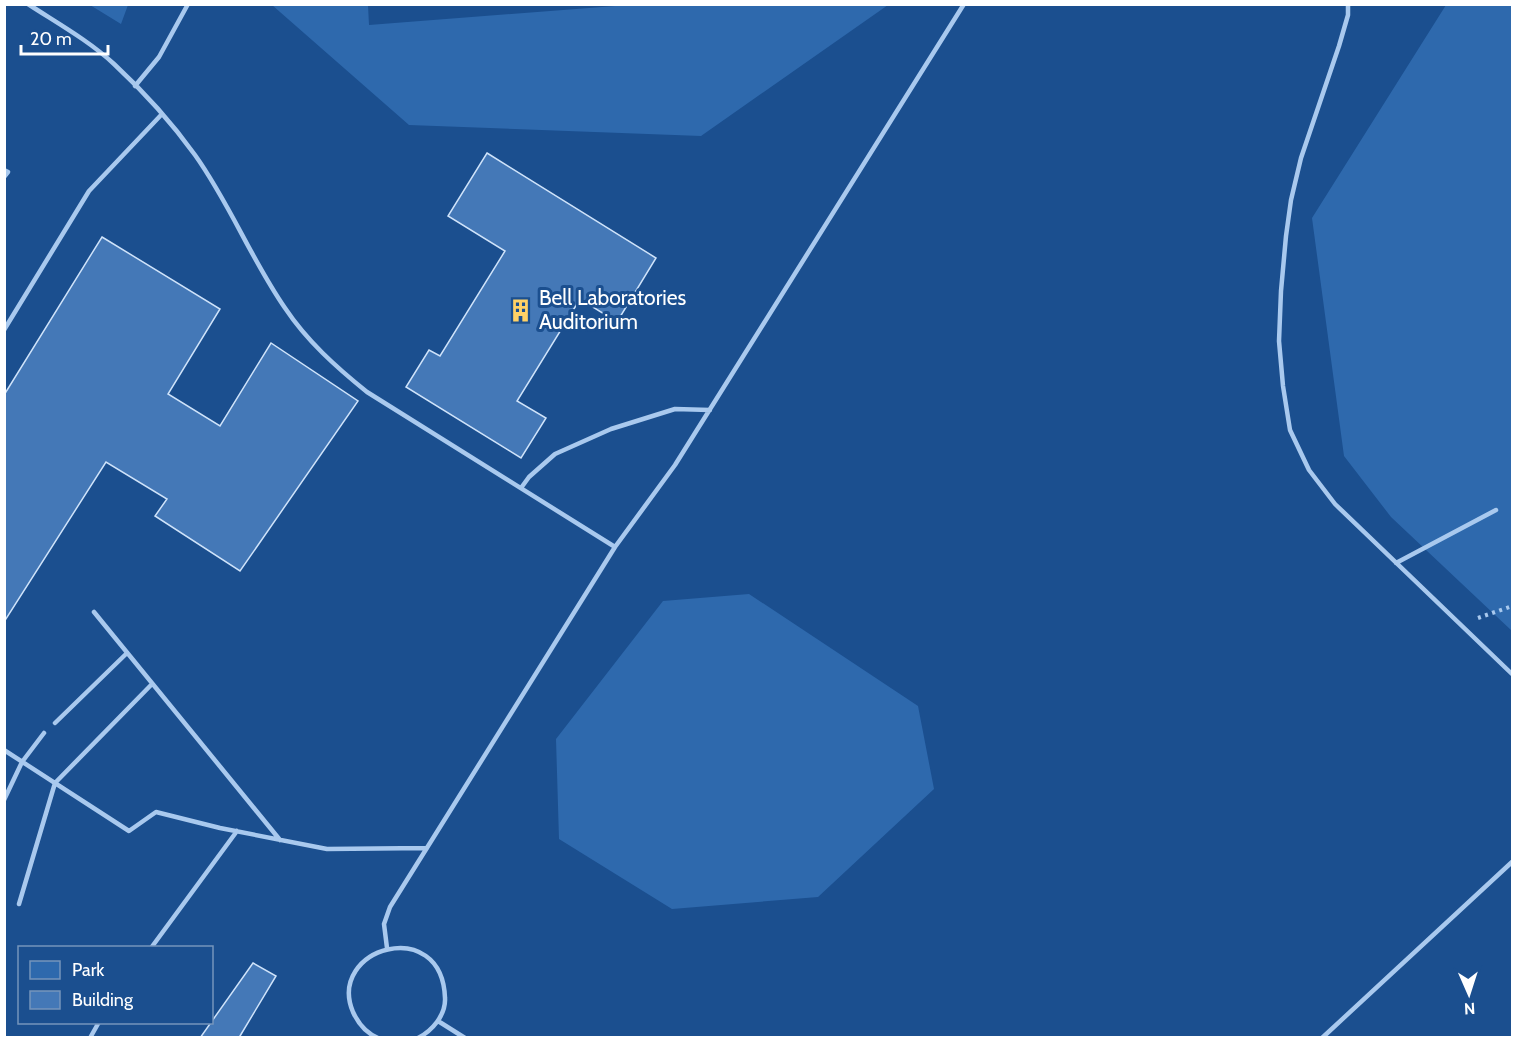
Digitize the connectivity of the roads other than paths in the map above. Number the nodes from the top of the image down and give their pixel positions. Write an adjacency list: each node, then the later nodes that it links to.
1 (28, 4): 5 (lane)
2 (188, 4): 5 (lane)
3 (964, 4): 10 (lane)
4 (1348, 4): 14 (lane)
5 (135, 86): 6 (lane)
6 (162, 114): 9 (lane); 11 (lane)
7 (4, 170): 8 (lane)
8 (4, 177)
9 (4, 330)
10 (710, 410): 11 (lane); 13 (lane)
11 (521, 488): 13 (lane)
12 (1496, 510): 14 (lane)
13 (615, 547): 27 (lane)
14 (1396, 563): 17 (lane)
15 (93, 612): 16 (lane)
16 (127, 653): 18 (lane); 19 (lane)
17 (1512, 674)
18 (152, 684): 23 (lane); 26 (lane)
19 (55, 723)
20 (44, 733): 22 (lane)
21 (4, 750): 22 (lane)
22 (22, 762): 23 (lane); 24 (lane)
23 (56, 783): 25 (lane); 29 (lane)
24 (4, 800)
25 (237, 831): 26 (lane); 30 (lane)
26 (280, 840): 27 (lane)
27 (427, 848): 31 (lane)
28 (1512, 862): 38 (lane)
29 (19, 904)
30 (152, 946)
31 (387, 948): 32 (lane); 35 (lane)
32 (438, 1020): 36 (lane); 37 (lane)
33 (98, 1024): 34 (lane)
34 (90, 1038)
35 (378, 1038)
36 (418, 1038)
37 (465, 1038)
38 (1322, 1038)

